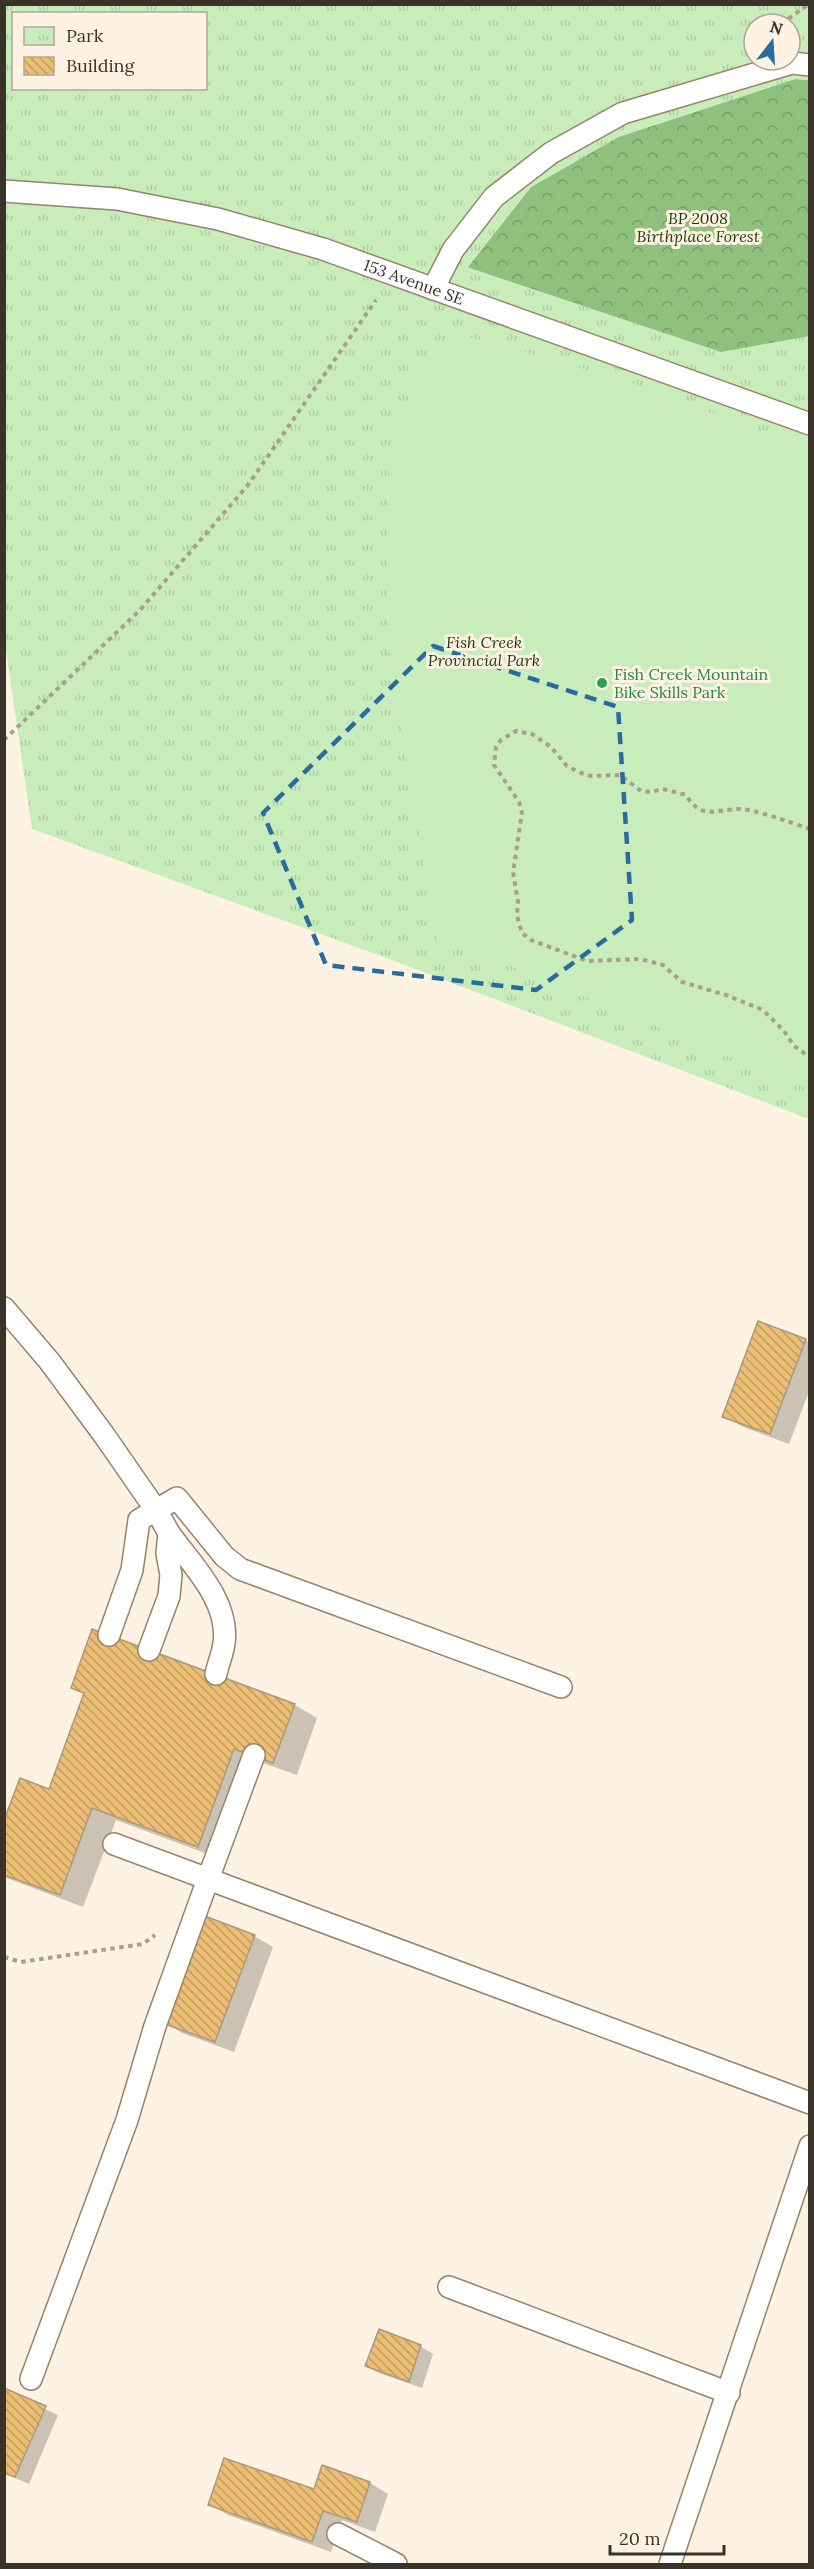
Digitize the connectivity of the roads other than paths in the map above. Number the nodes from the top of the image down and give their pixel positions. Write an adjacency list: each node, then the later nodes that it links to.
1 (810, 65): 3 (lane)
2 (4, 191): 3 (lane, 153 Avenue SE)
3 (433, 289): 4 (lane, 153 Avenue SE)
4 (810, 424)
5 (4, 1308): 6 (lane)
6 (156, 1510): 7 (lane); 8 (lane); 11 (lane)
7 (169, 1533): 9 (lane); 10 (lane)
8 (109, 1635)
9 (149, 1650)
10 (216, 1674)
11 (561, 1687)
12 (254, 1755): 14 (lane)
13 (114, 1844): 14 (lane)
14 (208, 1879): 15 (lane); 18 (lane)
15 (810, 2103)
16 (810, 2146): 19 (lane)
17 (449, 2287): 19 (lane)
18 (31, 2379)
19 (729, 2393): 22 (lane)
20 (338, 2534): 21 (lane)
21 (396, 2565)
22 (670, 2565)

